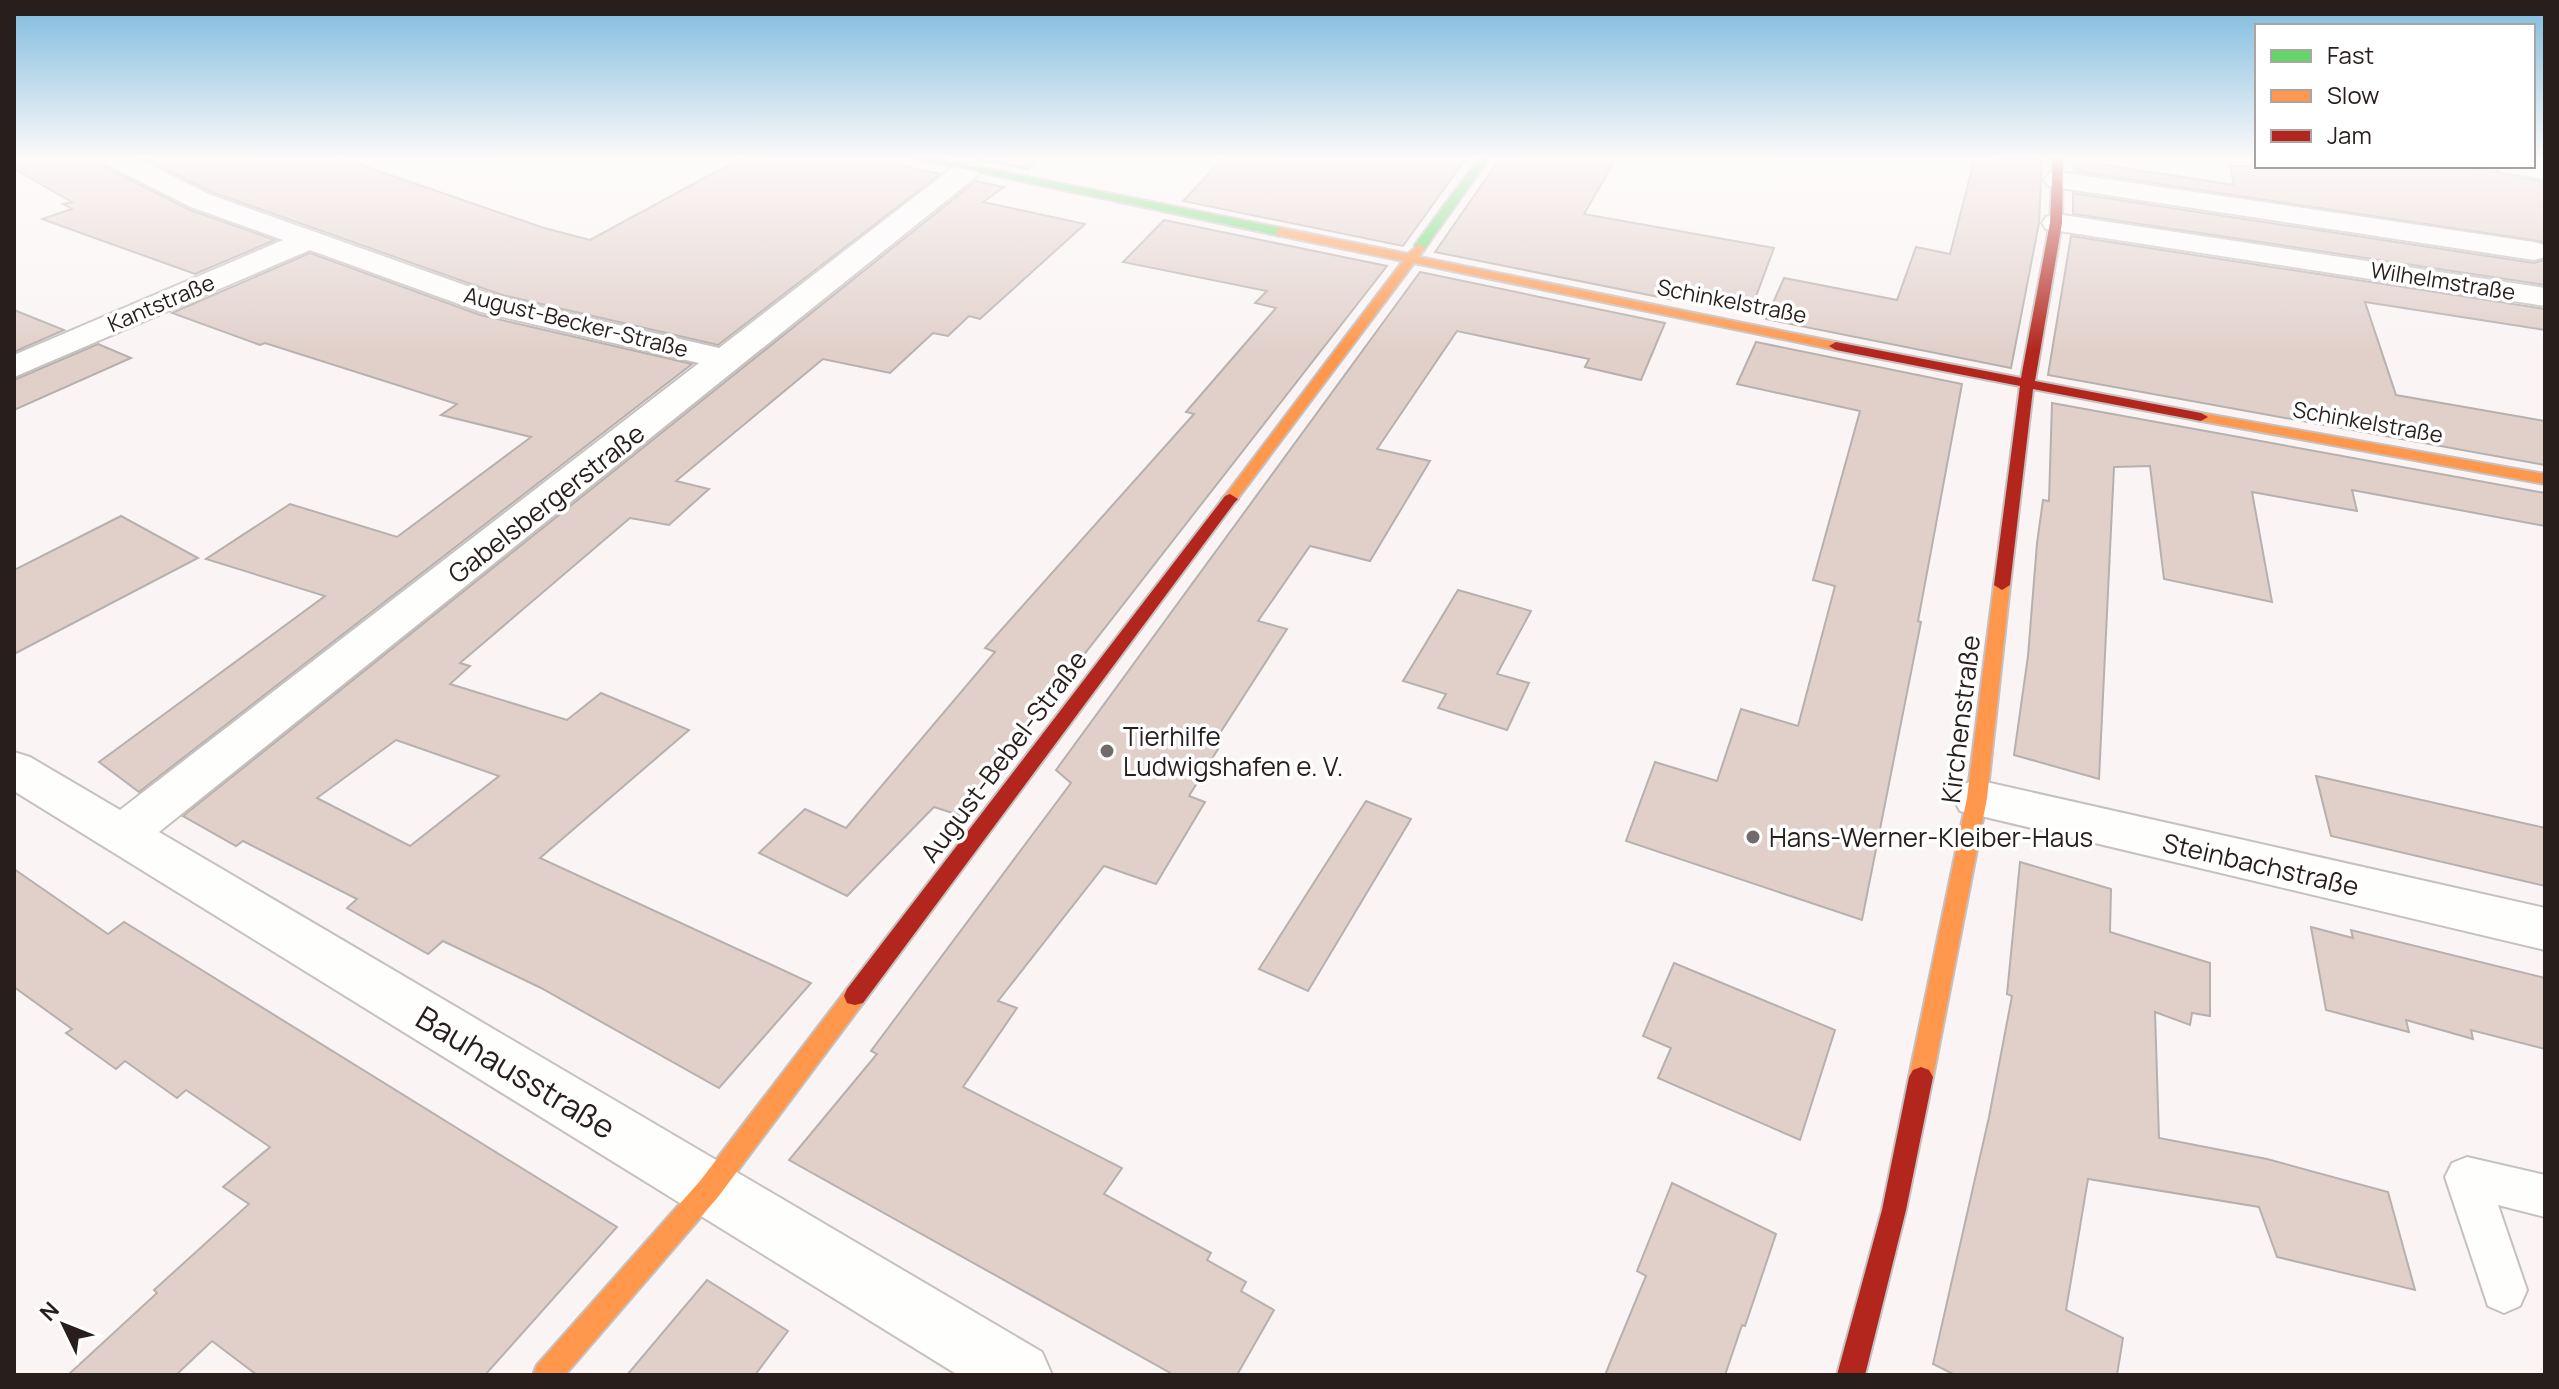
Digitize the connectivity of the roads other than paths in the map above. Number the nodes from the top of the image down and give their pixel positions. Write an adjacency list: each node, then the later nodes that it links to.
1 (258, 222): 7 (street, August-Becker-Straße)
2 (882, 222): 11 (street, Gabelsbergerstraße)
3 (1228, 222): 9 (street, Schinkelstraße)
4 (1438, 222): 9 (street, August-Bebel-Straße)
5 (2367, 222): 8 (street)
6 (2056, 223): 10 (street, Wilhelmstraße); 13 (street, Kirchenstraße)
7 (308, 240): 11 (street, August-Becker-Straße); 12 (street, Kantstraße)
8 (2534, 251)
9 (1410, 260): 13 (street, Schinkelstraße); 19 (street, August-Bebel-Straße)
10 (2545, 297)
11 (728, 360): 17 (street, Gabelsbergerstraße)
12 (14, 367)
13 (2027, 385): 14 (street, Schinkelstraße); 16 (street, Kirchenstraße)
14 (2545, 479)
15 (15, 771): 17 (street, Bauhausstraße)
16 (1977, 798): 18 (street, Steinbachstraße); 24 (street, Kirchenstraße)
17 (122, 835): 19 (street, Bauhausstraße)
18 (2545, 929)
19 (709, 1189): 22 (street, August-Bebel-Straße); 23 (street, Bauhausstraße)
20 (2545, 1196): 21 (lane)
21 (2504, 1290)
22 (547, 1375)
23 (1019, 1375)
24 (1851, 1375)

